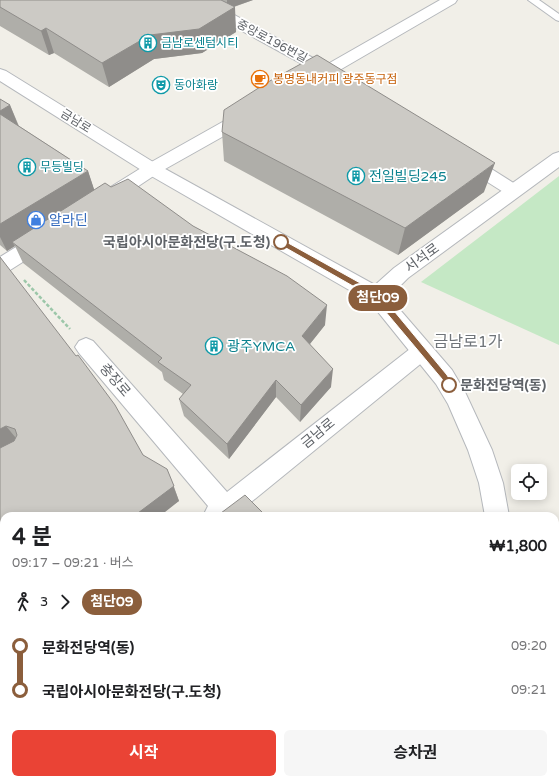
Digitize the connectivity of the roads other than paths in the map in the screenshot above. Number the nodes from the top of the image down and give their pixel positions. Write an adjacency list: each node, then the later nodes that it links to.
1 (196, 0): 5 (street, 중앙로196번길)
2 (450, 0): 5 (street)
3 (533, 0): 4 (lane)
4 (559, 18)
5 (327, 71): 7 (street, 중앙로196번길); 8 (street)
6 (0, 74): 12 (street, 금남로)
7 (347, 84)
8 (293, 90)
9 (260, 108): 12 (street)
10 (454, 152): 13 (street)
11 (559, 158): 13 (street, 서석로)
12 (152, 169): 14 (street); 17 (street, 금남로)
13 (514, 191): 17 (street, 서석로)
14 (91, 208)
15 (59, 229): 16 (street)
16 (4, 265)
17 (377, 296): 19 (street)
18 (86, 347): 20 (street, 충장로)
19 (422, 351): 20 (street, 금남로); 21 (street)
20 (220, 512)
21 (496, 512)

